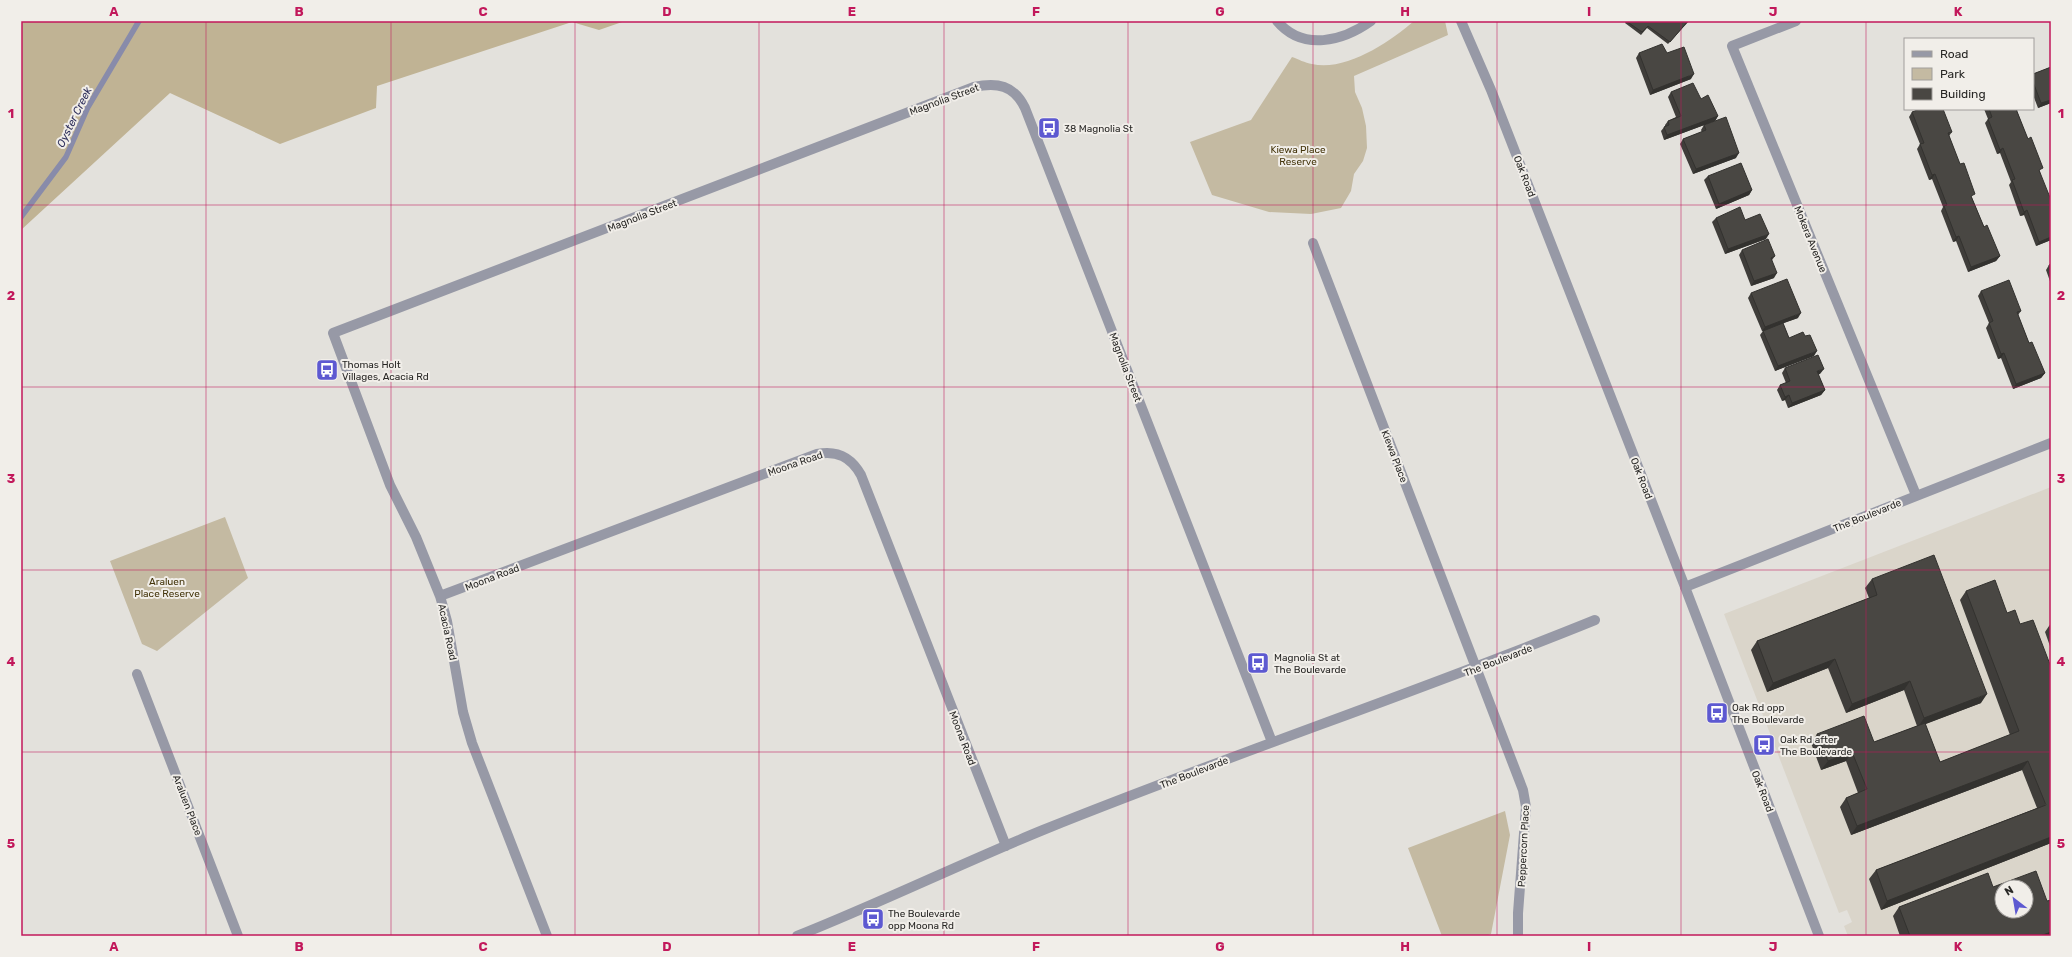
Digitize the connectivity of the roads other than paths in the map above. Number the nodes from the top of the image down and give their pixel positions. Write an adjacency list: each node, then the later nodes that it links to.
1 (1277, 21): 2 (street)
2 (1371, 21)
3 (1461, 21): 9 (street, Oak Road)
4 (1796, 21): 8 (street, Mokera Avenue)
5 (1314, 243): 12 (street, Kiewa Place)
6 (333, 333): 10 (street, Acacia Road); 14 (street, Magnolia Street)
7 (2051, 443): 8 (street, The Boulevarde)
8 (1916, 496): 9 (street, The Boulevarde)
9 (1685, 588): 20 (street, Oak Road)
10 (440, 596): 15 (street, Moona Road); 17 (street, Acacia Road)
11 (1596, 620): 12 (street, The Boulevarde)
12 (1477, 668): 14 (street, The Boulevarde); 19 (street, Peppercorn Place)
13 (137, 674): 16 (street, Araluen Place)
14 (1272, 742): 15 (street, The Boulevarde)
15 (1006, 846): 18 (street, The Boulevarde)
16 (238, 936)
17 (547, 936)
18 (797, 936)
19 (1518, 936)
20 (1819, 936)

